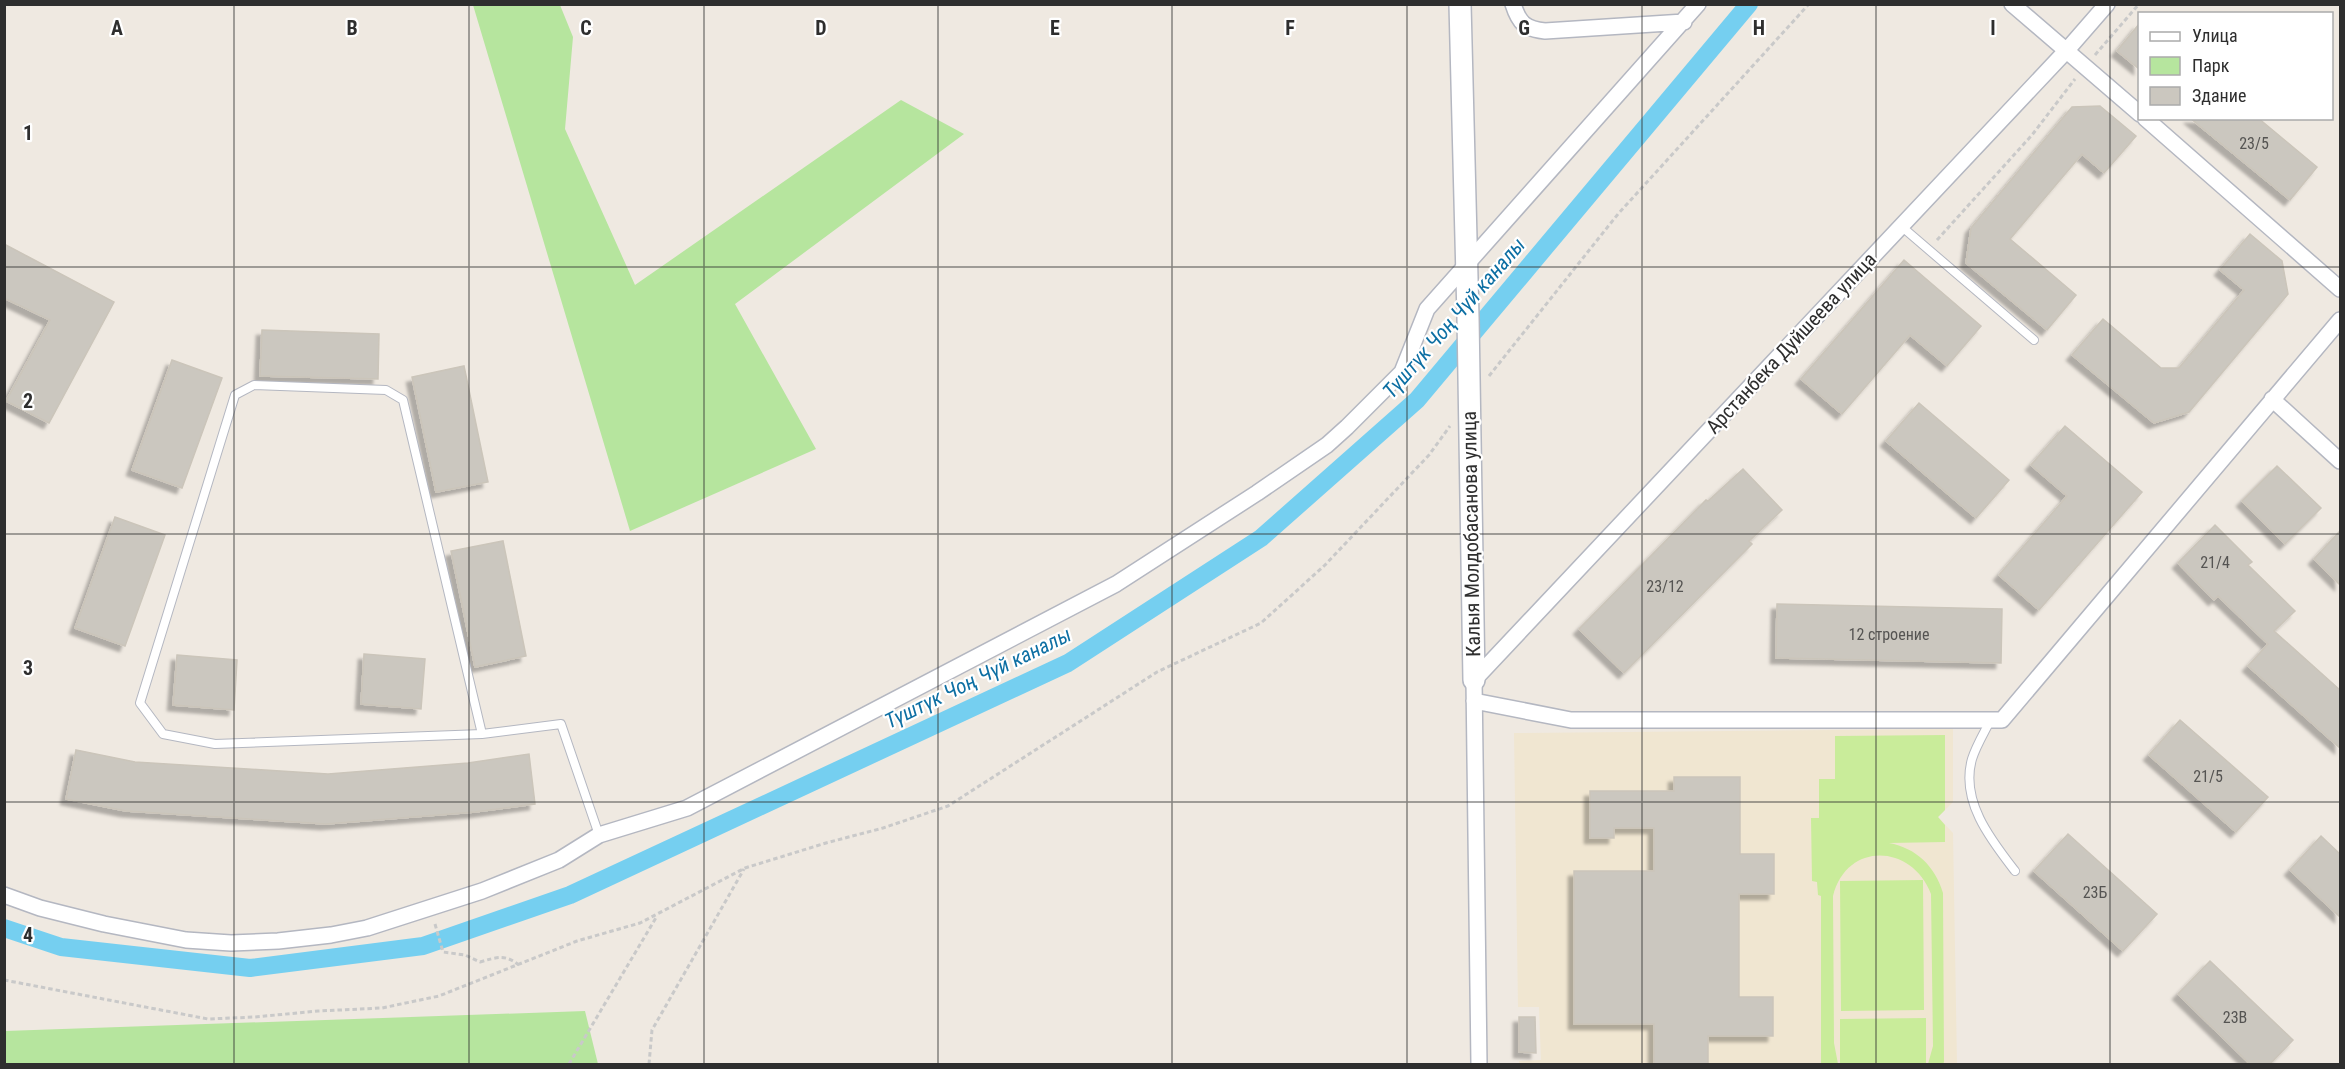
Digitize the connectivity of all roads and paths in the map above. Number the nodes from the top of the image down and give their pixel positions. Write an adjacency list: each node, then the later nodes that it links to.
1 (1460, 4): 14 (street, Калыя Молдобасанова улица)
2 (1514, 4): 7 (street)
3 (1698, 4): 7 (street)
4 (2012, 4): 8 (street)
5 (2107, 4): 8 (street, Арстанбека Дуйшеева улица)
6 (2139, 4): 9 (path)
7 (1684, 22): 14 (street)
8 (2067, 50): 9 (street); 12 (street, Арстанбека Дуйшеева улица)
9 (2085, 66): 10 (street); 13 (path)
10 (2138, 113)
11 (2147, 120): 15 (street)
12 (1901, 226): 13 (lane); 20 (street, Арстанбека Дуйшеева улица)
13 (1928, 249): 17 (lane)
14 (1466, 267): 20 (street, Калыя Молдобасанова улица); 23 (street)
15 (2340, 289)
16 (2340, 320): 18 (street)
17 (2034, 340)
18 (2272, 399): 19 (street); 21 (street)
19 (2340, 461)
20 (1474, 690): 21 (street); 32 (street, Калыя Молдобасанова улица)
21 (1990, 721): 25 (lane)
22 (483, 734): 22 (lane); 23 (lane)
23 (599, 836): 26 (street)
24 (745, 868): 31 (path)
25 (2015, 871)
26 (4, 895)
27 (658, 914): 30 (path)
28 (435, 924): 29 (path)
29 (520, 965)
30 (569, 1065)
31 (649, 1065)
32 (1479, 1065)

